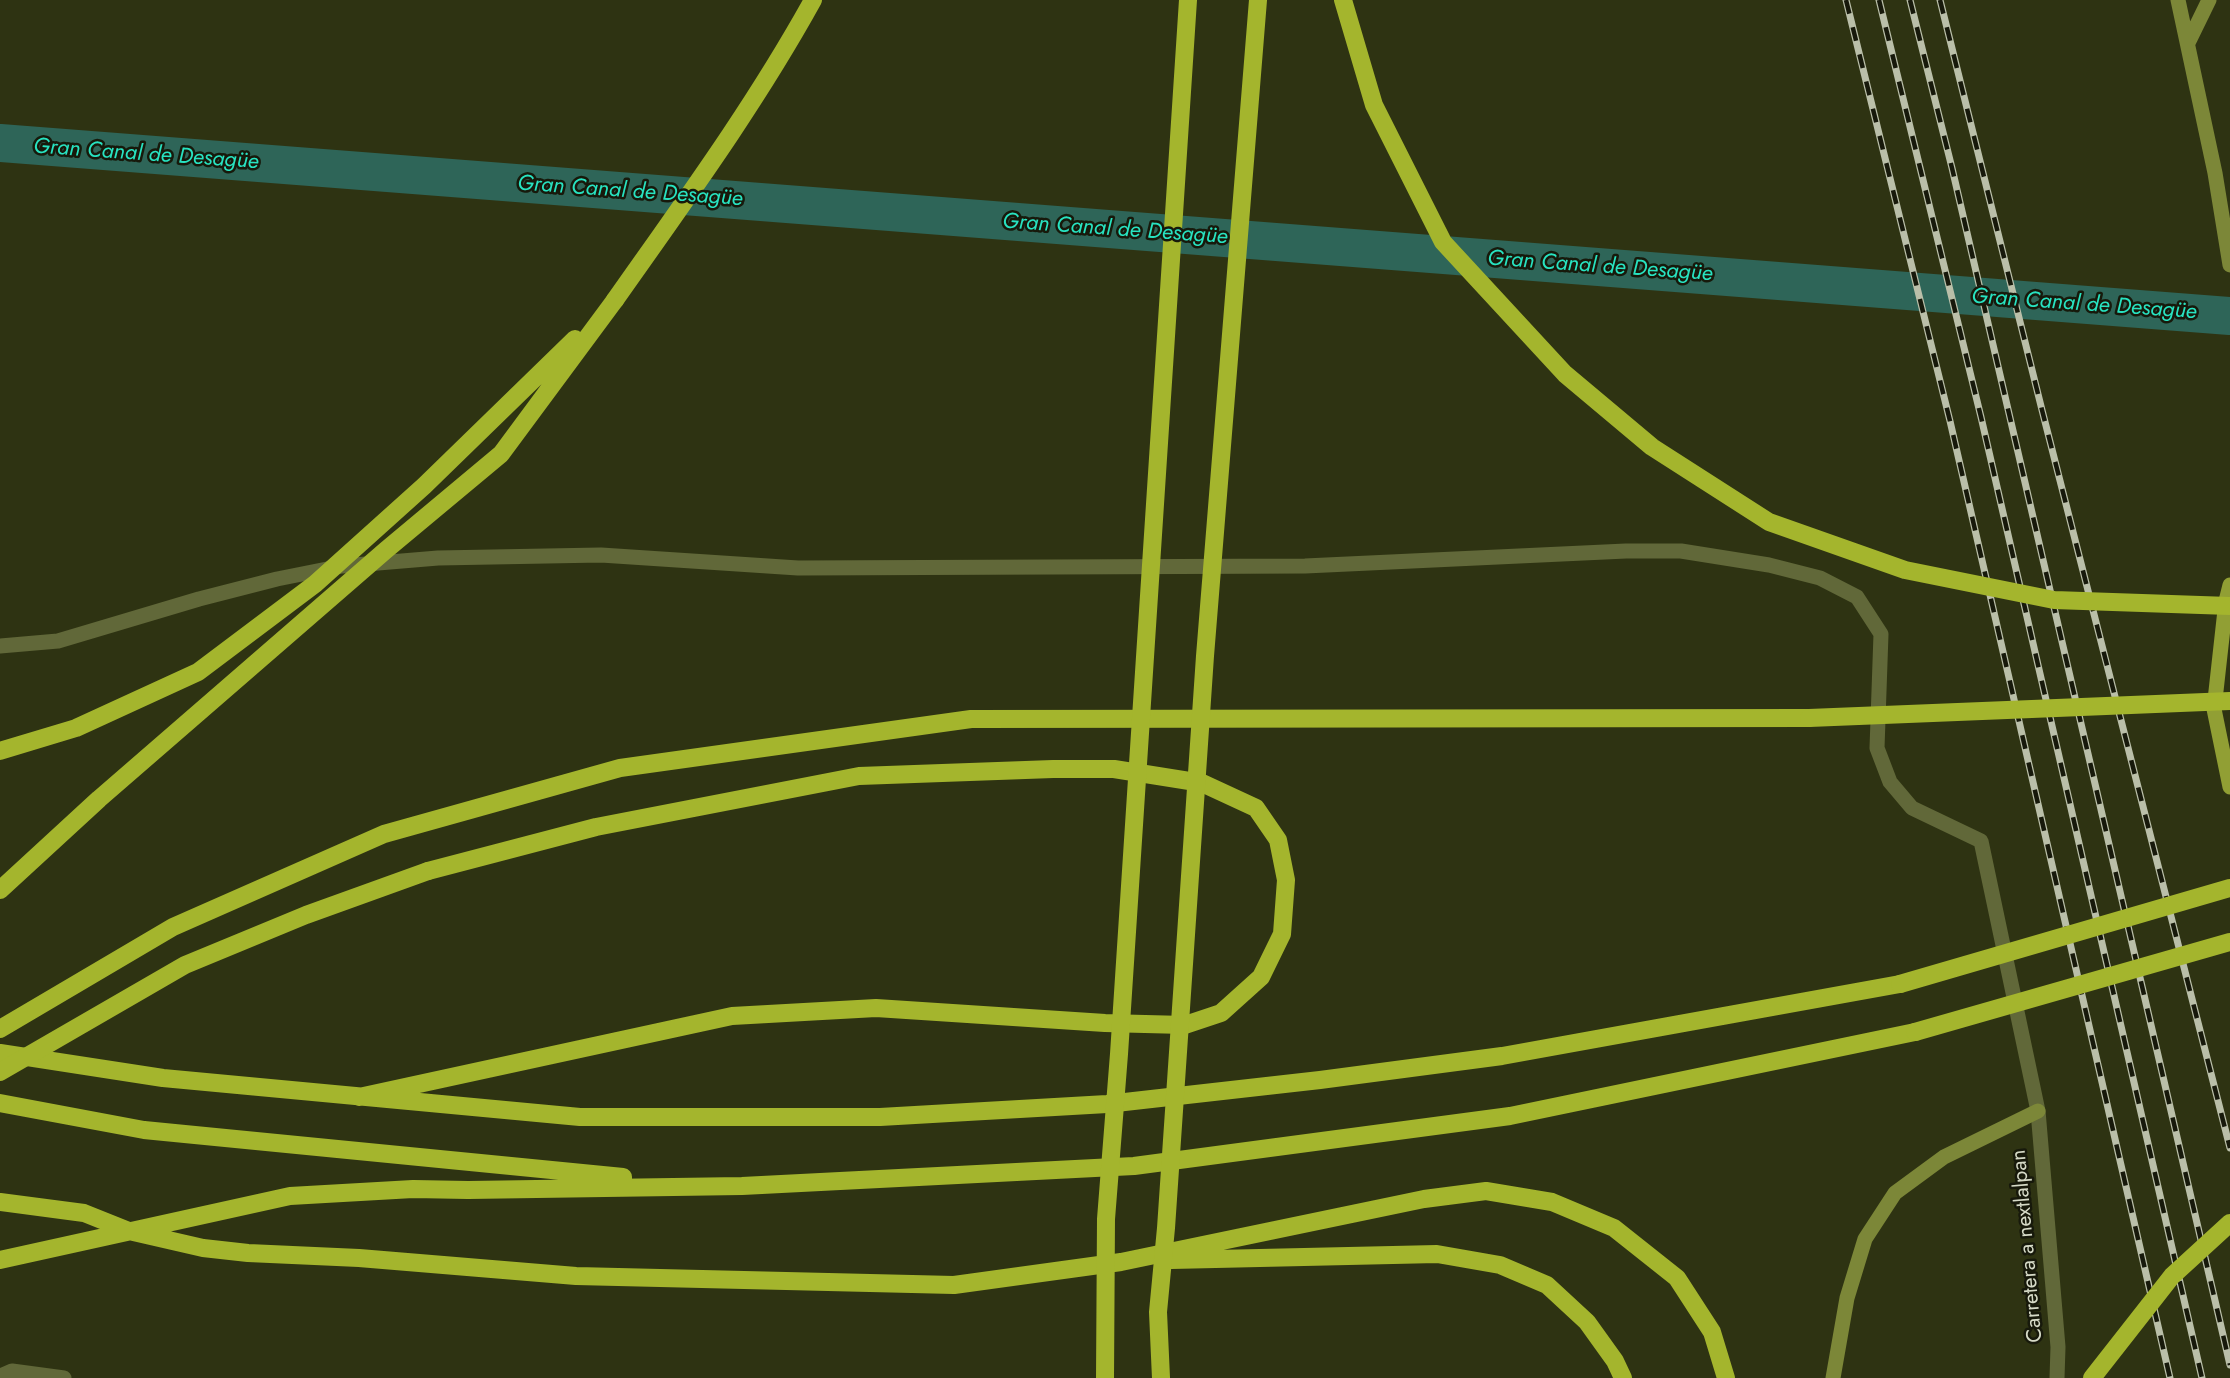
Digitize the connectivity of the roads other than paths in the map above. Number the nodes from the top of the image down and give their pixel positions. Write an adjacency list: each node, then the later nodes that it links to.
1 (813, 0): 9 (highway)
2 (1188, 0): 33 (highway, bridge)
3 (1258, 0): 34 (highway, bridge)
4 (1343, 0): 11 (highway, bridge)
5 (2178, 0): 7 (street)
6 (2209, 0): 7 (street)
7 (2188, 43): 8 (street)
8 (2230, 266)
9 (615, 300): 14 (highway, bridge); 17 (highway, bridge)
10 (2230, 585): 13 (main road)
11 (2230, 606)
12 (0, 646): 24 (street, Carretera a nextlalpan)
13 (2222, 705): 15 (main road); 19 (highway, bridge)
14 (0, 751)
15 (2230, 787)
16 (2230, 888): 22 (highway, bridge)
17 (0, 890)
18 (2230, 942): 25 (highway, bridge)
19 (0, 1029)
20 (0, 1053): 22 (highway)
21 (0, 1072): 22 (highway, bridge)
22 (359, 1097)
23 (0, 1103): 25 (highway)
24 (2038, 1111): 37 (street); 38 (street, Carretera a nextlalpan)
25 (742, 1186): 28 (highway)
26 (0, 1202): 28 (highway)
27 (2230, 1223): 39 (highway, bridge)
28 (129, 1230): 29 (highway); 30 (highway)
29 (0, 1260)
30 (1121, 1262): 35 (highway); 36 (highway)
31 (0, 1376): 32 (street)
32 (64, 1378)
33 (1105, 1378)
34 (1161, 1378)
35 (1623, 1378)
36 (1726, 1378)
37 (1833, 1378)
38 (2057, 1378)
39 (2092, 1378)

